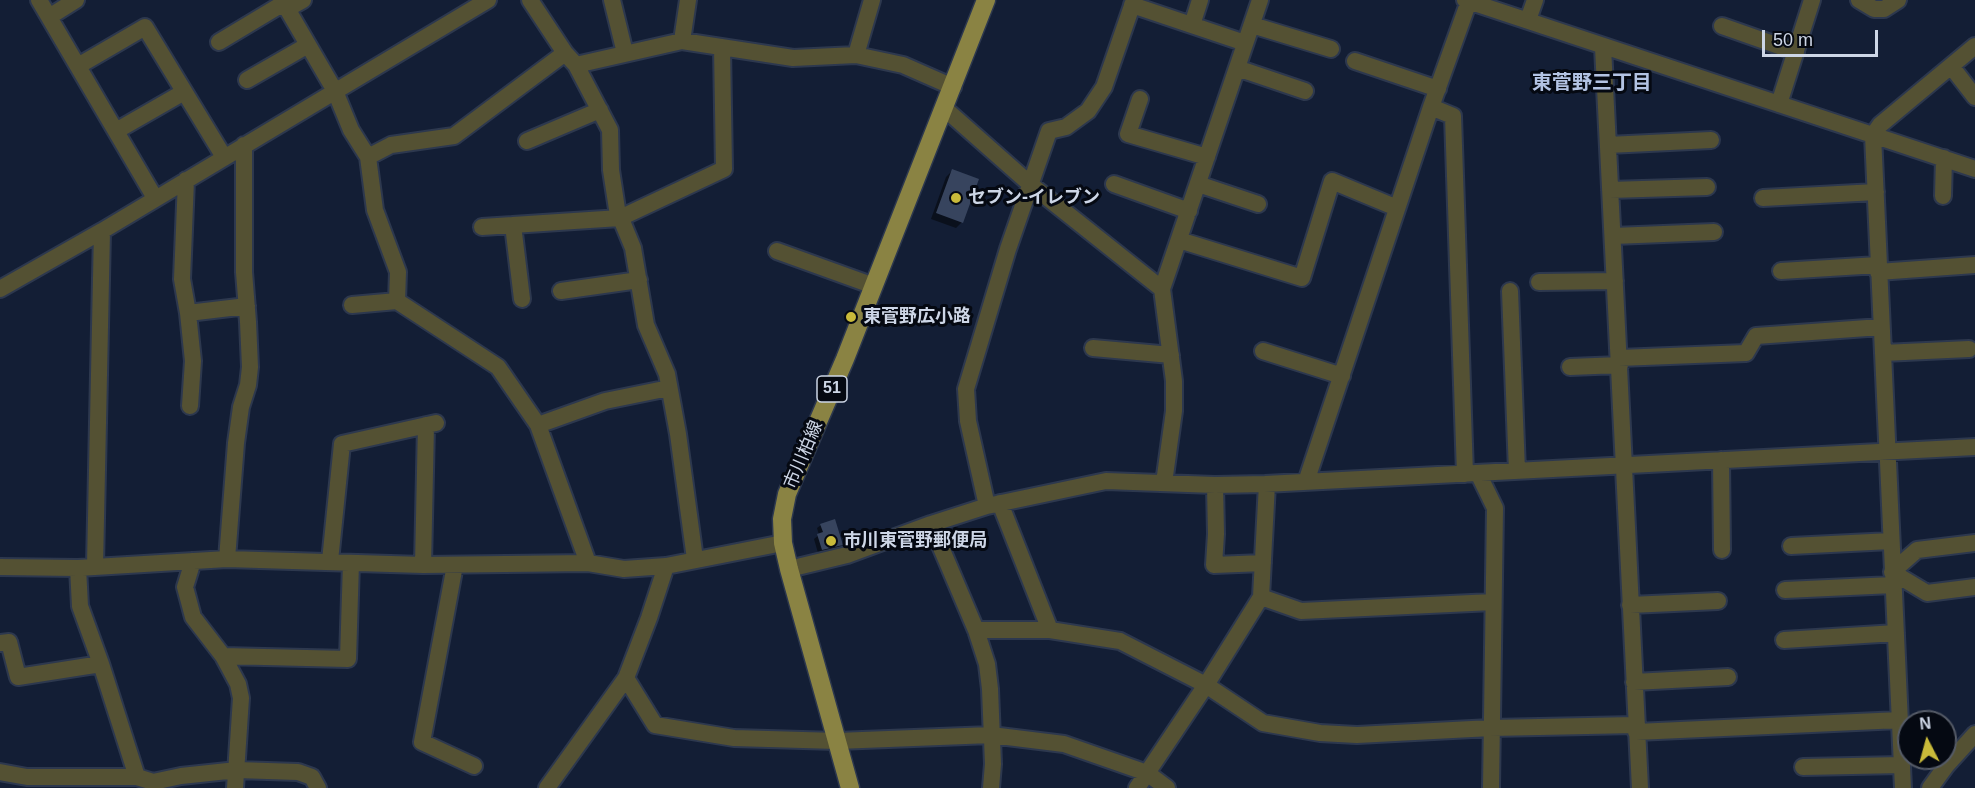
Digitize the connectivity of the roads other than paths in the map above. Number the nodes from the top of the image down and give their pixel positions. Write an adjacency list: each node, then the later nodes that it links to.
1 (39, 0): 19 (street)
2 (76, 0): 19 (street)
3 (303, 0): 18 (street)
4 (488, 0): 45 (street)
5 (530, 0): 35 (street)
6 (612, 0): 33 (street)
7 (688, 0): 24 (street)
8 (872, 0): 34 (street)
9 (986, 0): 41 (main road, 市川柏線 / 51)
10 (1200, 0): 21 (street)
11 (1260, 0): 22 (street)
12 (1535, 0): 20 (street)
13 (1812, 0): 32 (street)
14 (1859, 0): 15 (street)
15 (1898, 0)
16 (1467, 1): 20 (street); 42 (street)
17 (1133, 2): 21 (street); 64 (street)
18 (284, 4): 25 (street); 27 (street)
19 (49, 17): 37 (street)
20 (1528, 20): 30 (street)
21 (1191, 25): 26 (street)
22 (1252, 25): 26 (street); 31 (street)
23 (1722, 26): 32 (street)
24 (682, 40): 29 (street); 33 (street)
25 (219, 42)
26 (1245, 43): 39 (street)
27 (308, 45): 40 (street); 45 (street)
28 (1975, 46): 38 (street)
29 (722, 47): 34 (street); 76 (street)
30 (1603, 47): 48 (street); 57 (street)
31 (1331, 49)
32 (1796, 52): 48 (street)
33 (625, 53): 35 (street)
34 (856, 55): 41 (street)
35 (570, 59): 51 (street); 59 (street)
36 (1355, 61): 42 (street)
37 (78, 66): 44 (street); 52 (street)
38 (1951, 66): 46 (street); 53 (street)
39 (1237, 68): 43 (street); 60 (street)
40 (247, 80)
41 (953, 87): 49 (main road, 市川柏線 / 51)
42 (1438, 89): 50 (street)
43 (1305, 91)
44 (184, 92): 52 (street); 58 (street)
45 (335, 92): 56 (street); 59 (street)
46 (1975, 98)
47 (1140, 99): 60 (street)
48 (1779, 104): 53 (street)
49 (944, 108): 64 (street); 90 (main road, 市川柏線 / 51)
50 (1431, 108): 74 (street); 117 (street)
51 (600, 110): 55 (street); 76 (street)
52 (116, 131): 71 (street)
53 (1873, 135): 61 (street); 69 (street)
54 (1711, 140): 57 (street)
55 (527, 141)
56 (244, 145): 58 (street); 99 (street)
57 (1608, 145): 68 (street)
58 (224, 157): 63 (street)
59 (368, 157): 96 (street)
60 (1207, 157): 66 (street)
61 (1944, 159): 62 (street); 70 (street)
62 (1975, 169)
63 (186, 180): 71 (street); 98 (street)
64 (1030, 184): 92 (street); 122 (street)
65 (1114, 184): 75 (street)
66 (1198, 184): 73 (street); 75 (street)
67 (1707, 187): 68 (street)
68 (1610, 190): 82 (street)
69 (1876, 192): 72 (street); 85 (street)
70 (1943, 196)
71 (156, 198): 79 (street)
72 (1763, 198)
73 (1258, 204)
74 (1397, 208): 81 (street); 108 (street)
75 (1189, 211): 81 (street)
76 (620, 218): 77 (street); 87 (street)
77 (513, 225): 78 (street); 95 (street)
78 (482, 227)
79 (102, 231): 91 (street); 138 (street)
80 (1708, 238): 82 (street)
81 (1179, 240): 92 (street)
82 (1613, 241): 88 (street)
83 (777, 251): 90 (street)
84 (1975, 265): 85 (street)
85 (1878, 268): 86 (street); 100 (street)
86 (1781, 271)
87 (639, 280): 93 (street); 109 (street)
88 (1615, 281): 89 (street); 106 (street)
89 (1539, 282)
90 (874, 286): 125 (main road, 市川柏線 / 51)
91 (0, 289)
92 (1162, 289): 105 (street)
93 (561, 291)
94 (1509, 291): 116 (street)
95 (522, 298)
96 (396, 301): 97 (street); 111 (street)
97 (352, 305)
98 (188, 313): 99 (street); 110 (street)
99 (248, 314): 129 (street)
100 (1881, 327): 104 (street); 106 (street)
101 (1093, 348): 105 (street)
102 (1969, 349): 104 (street)
103 (1263, 351): 108 (street)
104 (1883, 353): 113 (street)
105 (1171, 355): 119 (street)
106 (1619, 362): 107 (street); 115 (street)
107 (1570, 367)
108 (1342, 376): 118 (street)
109 (669, 388): 111 (street); 130 (street)
110 (190, 406)
111 (538, 425): 133 (street)
112 (1975, 447): 113 (street)
113 (1888, 452): 114 (street); 124 (street)
114 (1720, 460): 115 (street); 128 (street)
115 (1625, 466): 116 (street); 149 (street)
116 (1517, 471): 117 (street)
117 (1471, 473): 118 (street); 148 (street)
118 (1306, 482): 120 (street)
119 (1164, 483): 121 (street); 122 (street)
120 (1267, 484): 121 (street); 134 (street)
121 (1215, 485): 134 (street)
122 (993, 504): 123 (street); 151 (street)
123 (930, 524): 142 (street); 150 (street)
124 (1891, 542): 127 (street); 143 (street)
125 (783, 543): 130 (street); 142 (main road, 市川柏線 / 51)
126 (1975, 543): 143 (street)
127 (1791, 546)
128 (1722, 550)
129 (227, 558): 131 (street); 132 (street)
130 (695, 559): 139 (street)
131 (193, 561): 138 (street); 155 (street)
132 (330, 561): 135 (street); 136 (street)
133 (588, 563): 137 (street); 139 (street)
134 (1263, 563): 146 (street)
135 (351, 564): 136 (street); 155 (street)
136 (423, 565): 137 (street)
137 (455, 565): 169 (street)
138 (95, 566): 141 (street)
139 (666, 566): 158 (street)
140 (0, 567): 141 (street)
141 (78, 568): 156 (street)
142 (789, 569): 167 (main road, 市川柏線 / 51)
143 (1893, 578): 144 (street); 145 (street); 152 (street)
144 (1975, 587)
145 (1785, 590)
146 (1261, 597): 148 (street); 160 (street)
147 (1718, 601): 149 (street)
148 (1493, 602): 163 (street)
149 (1630, 605): 159 (street)
150 (976, 630): 151 (street); 166 (street)
151 (1050, 630): 160 (street)
152 (1896, 633): 153 (street); 161 (street)
153 (1784, 640)
154 (0, 643): 156 (street)
155 (223, 656): 171 (street)
156 (101, 664): 176 (street)
157 (1728, 677): 159 (street)
158 (626, 678): 167 (street); 179 (street)
159 (1634, 682): 164 (street)
160 (1206, 685): 163 (street); 174 (street)
161 (1900, 710)
162 (1897, 720): 164 (street)
163 (1491, 728): 164 (street); 184 (street)
164 (1635, 728): 185 (street)
165 (1975, 734): 187 (street)
166 (991, 735): 167 (street); 174 (street); 181 (street)
167 (837, 741): 180 (main road, 市川柏線 / 51)
168 (1897, 765): 170 (street)
169 (474, 766)
170 (1803, 767)
171 (237, 770): 176 (street); 177 (street); 178 (street)
172 (1902, 770): 186 (street)
173 (0, 772): 175 (street)
174 (1147, 773): 182 (street); 183 (street)
175 (27, 782): 176 (street)
176 (148, 782)
177 (235, 788)
178 (318, 788)
179 (547, 788)
180 (850, 788)
181 (991, 788)
182 (1137, 788)
183 (1167, 788)
184 (1491, 788)
185 (1640, 788)
186 (1903, 788)
187 (1930, 788)

